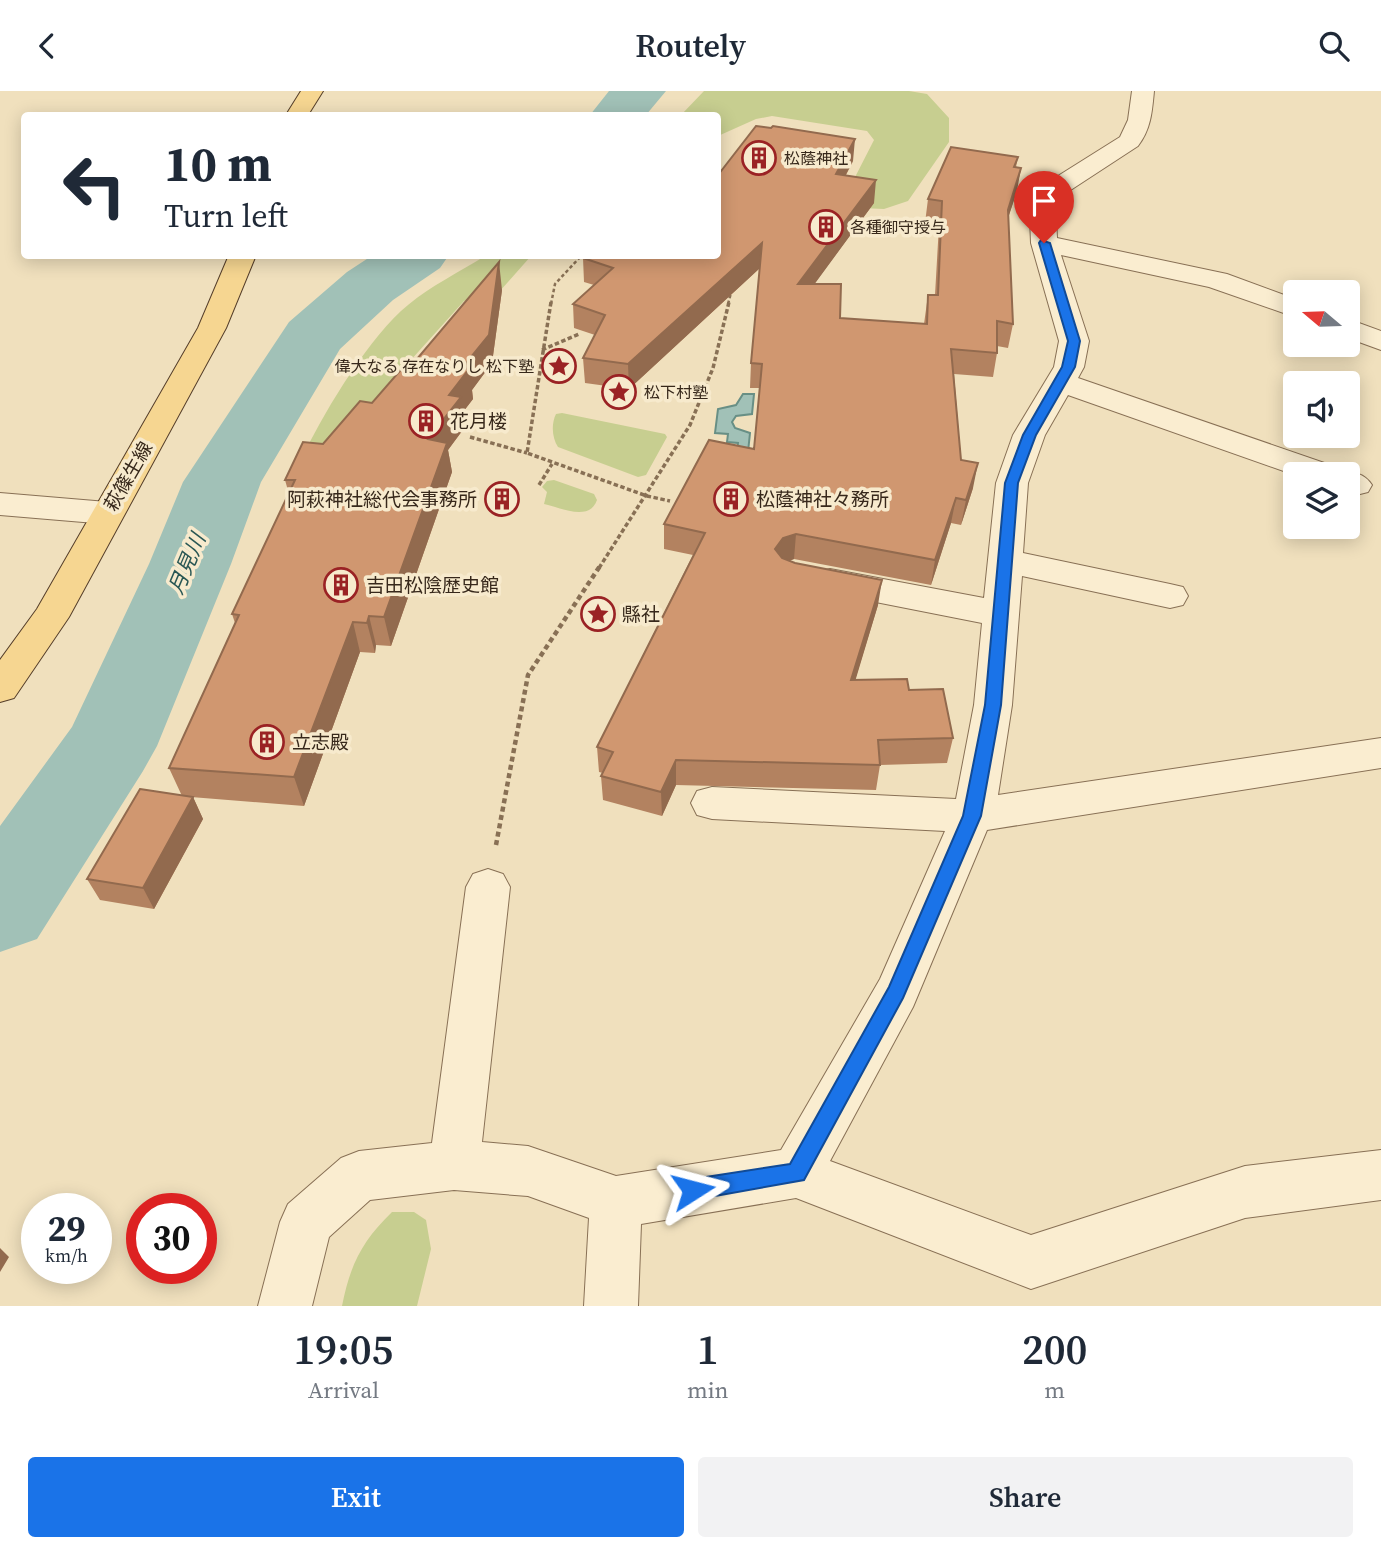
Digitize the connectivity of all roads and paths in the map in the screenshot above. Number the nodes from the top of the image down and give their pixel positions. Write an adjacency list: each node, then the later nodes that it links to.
1 (312, 91): 3 (main road)
2 (1143, 91): 4 (street)
3 (299, 112)
4 (1044, 243): 8 (street); 13 (street)
5 (241, 259): 22 (main road, 萩篠生線)
6 (578, 259): 12 (path)
7 (733, 282): 19 (path)
8 (1283, 305)
9 (1360, 333): 11 (street)
10 (579, 334): 12 (path)
11 (1381, 341)
12 (542, 350): 15 (path)
13 (1060, 382): 16 (street); 23 (street)
14 (470, 437): 15 (path)
15 (527, 453): 17 (path)
16 (1290, 462)
17 (552, 464): 18 (path); 19 (path)
18 (539, 485)
19 (647, 496): 20 (path); 31 (path)
20 (670, 501)
21 (0, 504): 22 (street)
22 (107, 513): 27 (main road, 萩篠生線)
23 (1005, 561): 25 (street); 26 (street)
24 (794, 574): 26 (street)
25 (1170, 596)
26 (999, 614): 30 (street)
27 (0, 688)
28 (1381, 753): 30 (street)
29 (712, 803): 30 (street)
30 (972, 816): 33 (street)
31 (488, 887): 32 (street)
32 (454, 1165): 35 (street); 36 (street)
33 (796, 1173): 34 (street); 35 (street)
34 (1381, 1175)
35 (616, 1202): 37 (street)
36 (285, 1306)
37 (611, 1306)

